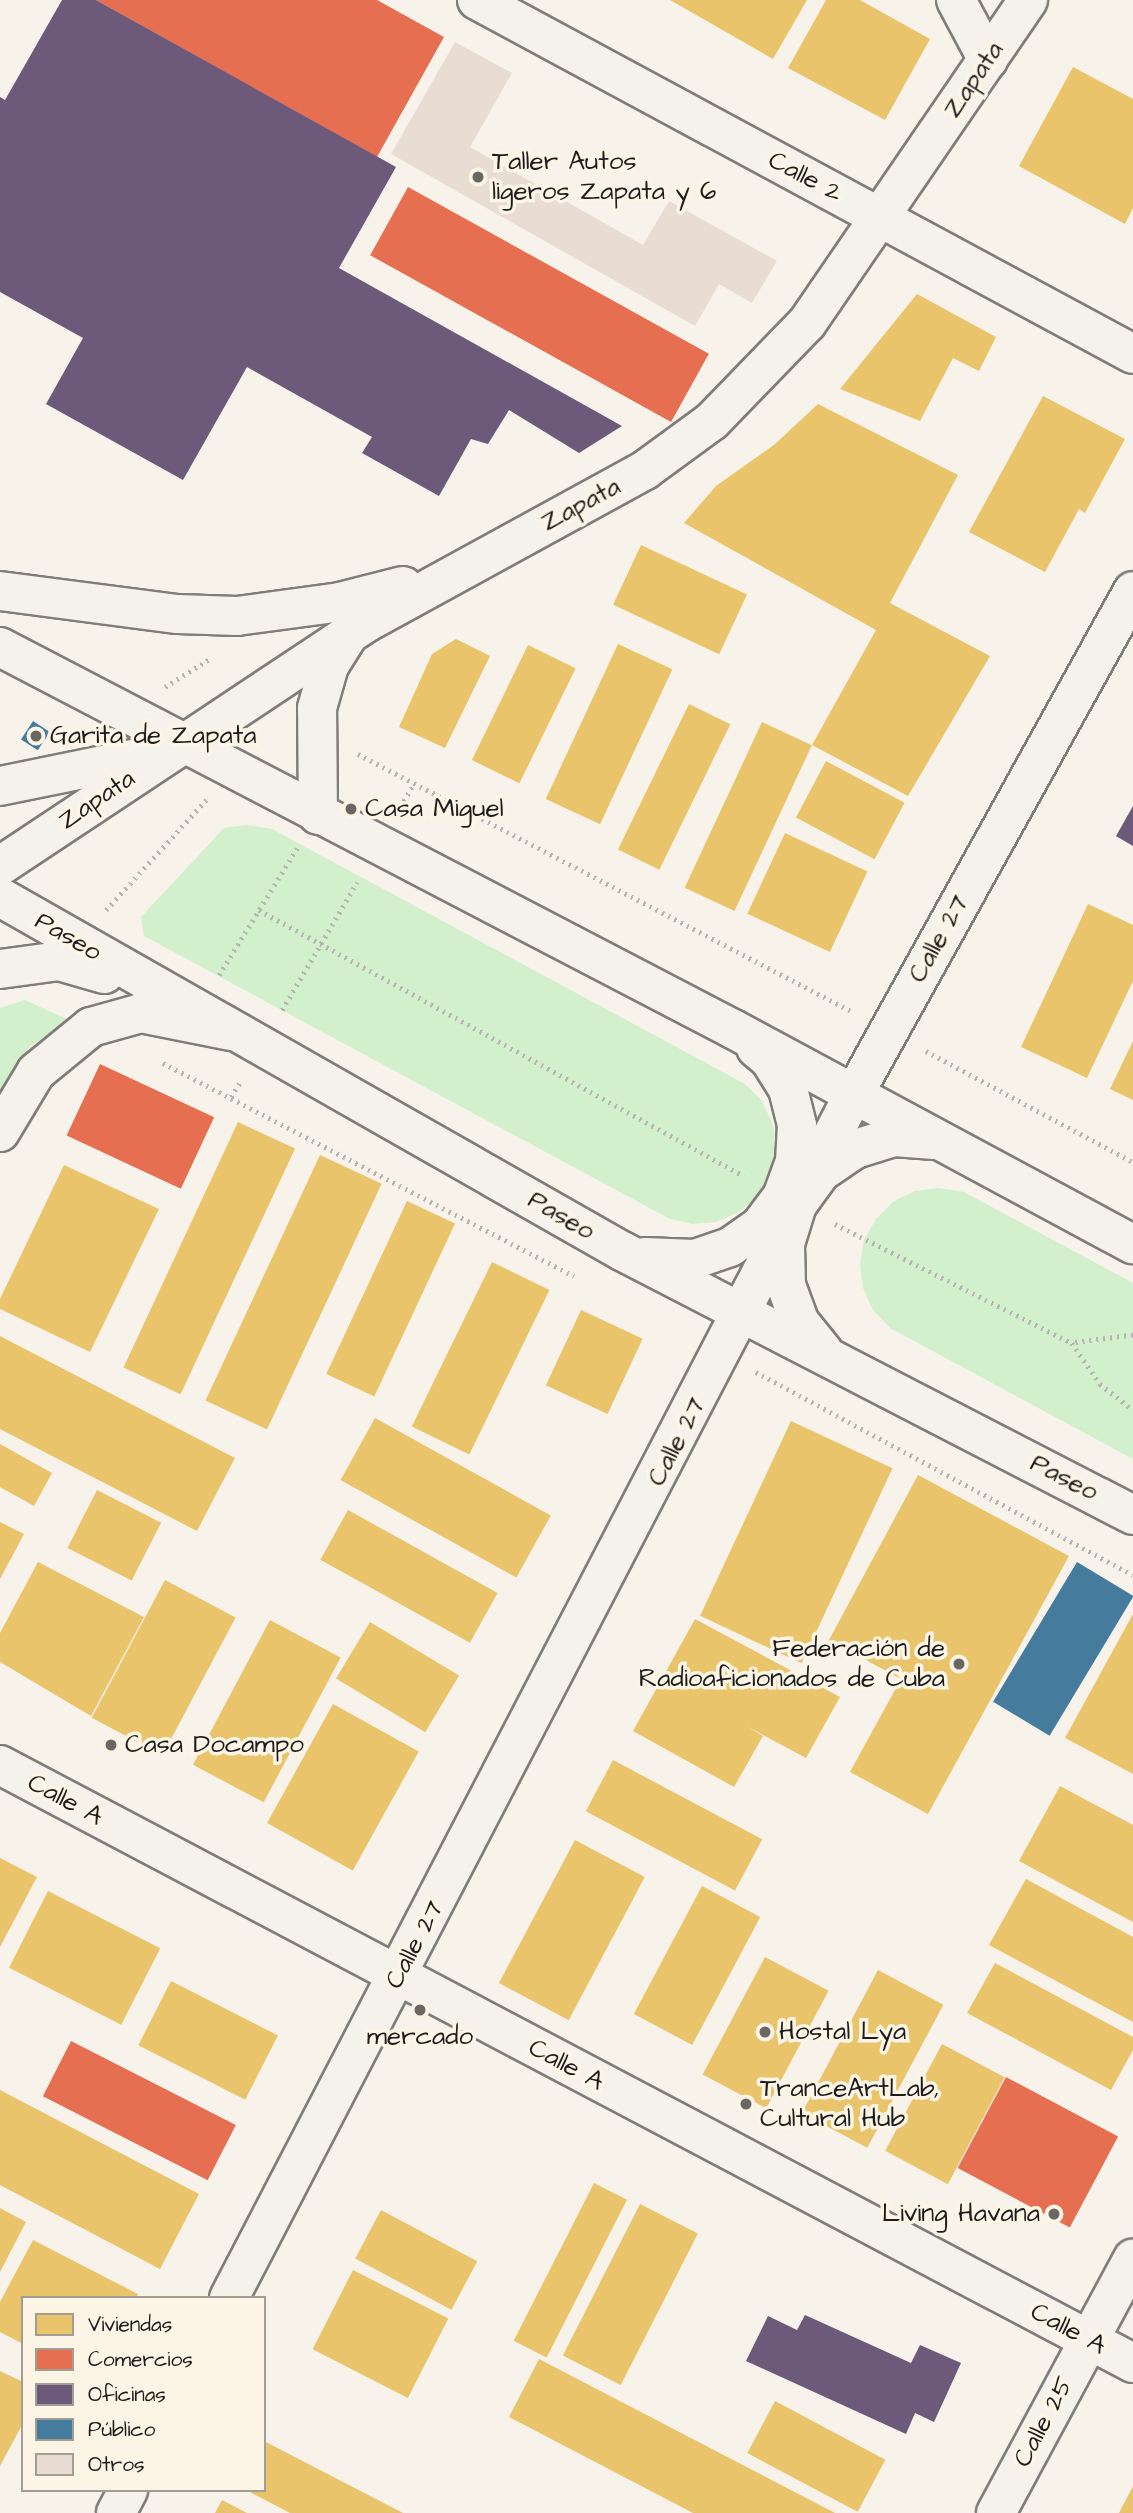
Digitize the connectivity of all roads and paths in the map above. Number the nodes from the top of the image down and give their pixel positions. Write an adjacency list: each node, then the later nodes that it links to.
1 (477, 0): 5 (main road, Calle 2)
2 (956, 0): 4 (main road)
3 (1028, 0): 4 (main road, Zapata)
4 (988, 60): 5 (main road, Zapata)
5 (879, 219): 6 (main road, Calle 2); 7 (main road, Zapata)
6 (1133, 354)
7 (462, 567): 8 (main road); 10 (main road, Zapata)
8 (0, 591)
9 (1133, 591): 27 (main road, Calle 27)
10 (348, 635): 12 (main road); 13 (main road, Zapata)
11 (0, 647): 13 (main road)
12 (315, 731): 15 (path); 17 (main road)
13 (181, 743): 14 (main road); 16 (main road); 19 (main road, Zapata)
14 (233, 771): 17 (main road); 22 (path)
15 (414, 784): 18 (path); 27 (path)
16 (0, 786)
17 (318, 815): 18 (main road); 21 (path)
18 (378, 846): 23 (path); 26 (main road)
19 (0, 866)
20 (0, 897): 22 (main road, Paseo)
21 (259, 910): 23 (path); 25 (path)
22 (77, 943): 25 (main road, Paseo)
23 (321, 944): 28 (path); 35 (path)
24 (0, 970): 28 (main road)
25 (198, 1009): 28 (main road, Paseo)
26 (733, 1029): 30 (main road); 35 (main road)
27 (888, 1031): 30 (main road, Calle 27); 34 (path)
28 (250, 1040): 31 (path); 32 (main road); 37 (main road, Paseo)
29 (150, 1056): 31 (path)
30 (854, 1094): 33 (main road); 35 (main road, Calle 27)
31 (231, 1097): 38 (path)
32 (0, 1132)
33 (940, 1141): 35 (main road); 36 (main road)
34 (1133, 1162)
35 (790, 1201): 37 (main road); 39 (main road, Calle 27); 41 (path); 43 (main road)
36 (1133, 1244)
37 (622, 1251): 39 (main road, Paseo)
38 (587, 1283)
39 (743, 1311): 42 (main road, Calle 27); 43 (main road, Paseo)
40 (1133, 1335): 41 (path)
41 (1072, 1343): 44 (path)
42 (722, 1354): 46 (path); 48 (main road, Calle 27)
43 (826, 1355): 45 (main road, Paseo)
44 (1133, 1410)
45 (1133, 1515)
46 (1133, 1575)
47 (0, 1765): 48 (main road, Calle A)
48 (399, 1977): 50 (main road, Calle 27); 51 (main road, Calle A)
49 (1133, 2259): 51 (main road, Calle 25)
50 (230, 2296)
51 (1088, 2339): 52 (main road, Calle A); 55 (main road, Calle 25)
52 (1133, 2363)
53 (127, 2492): 54 (main road)
54 (116, 2513)
55 (996, 2513)

